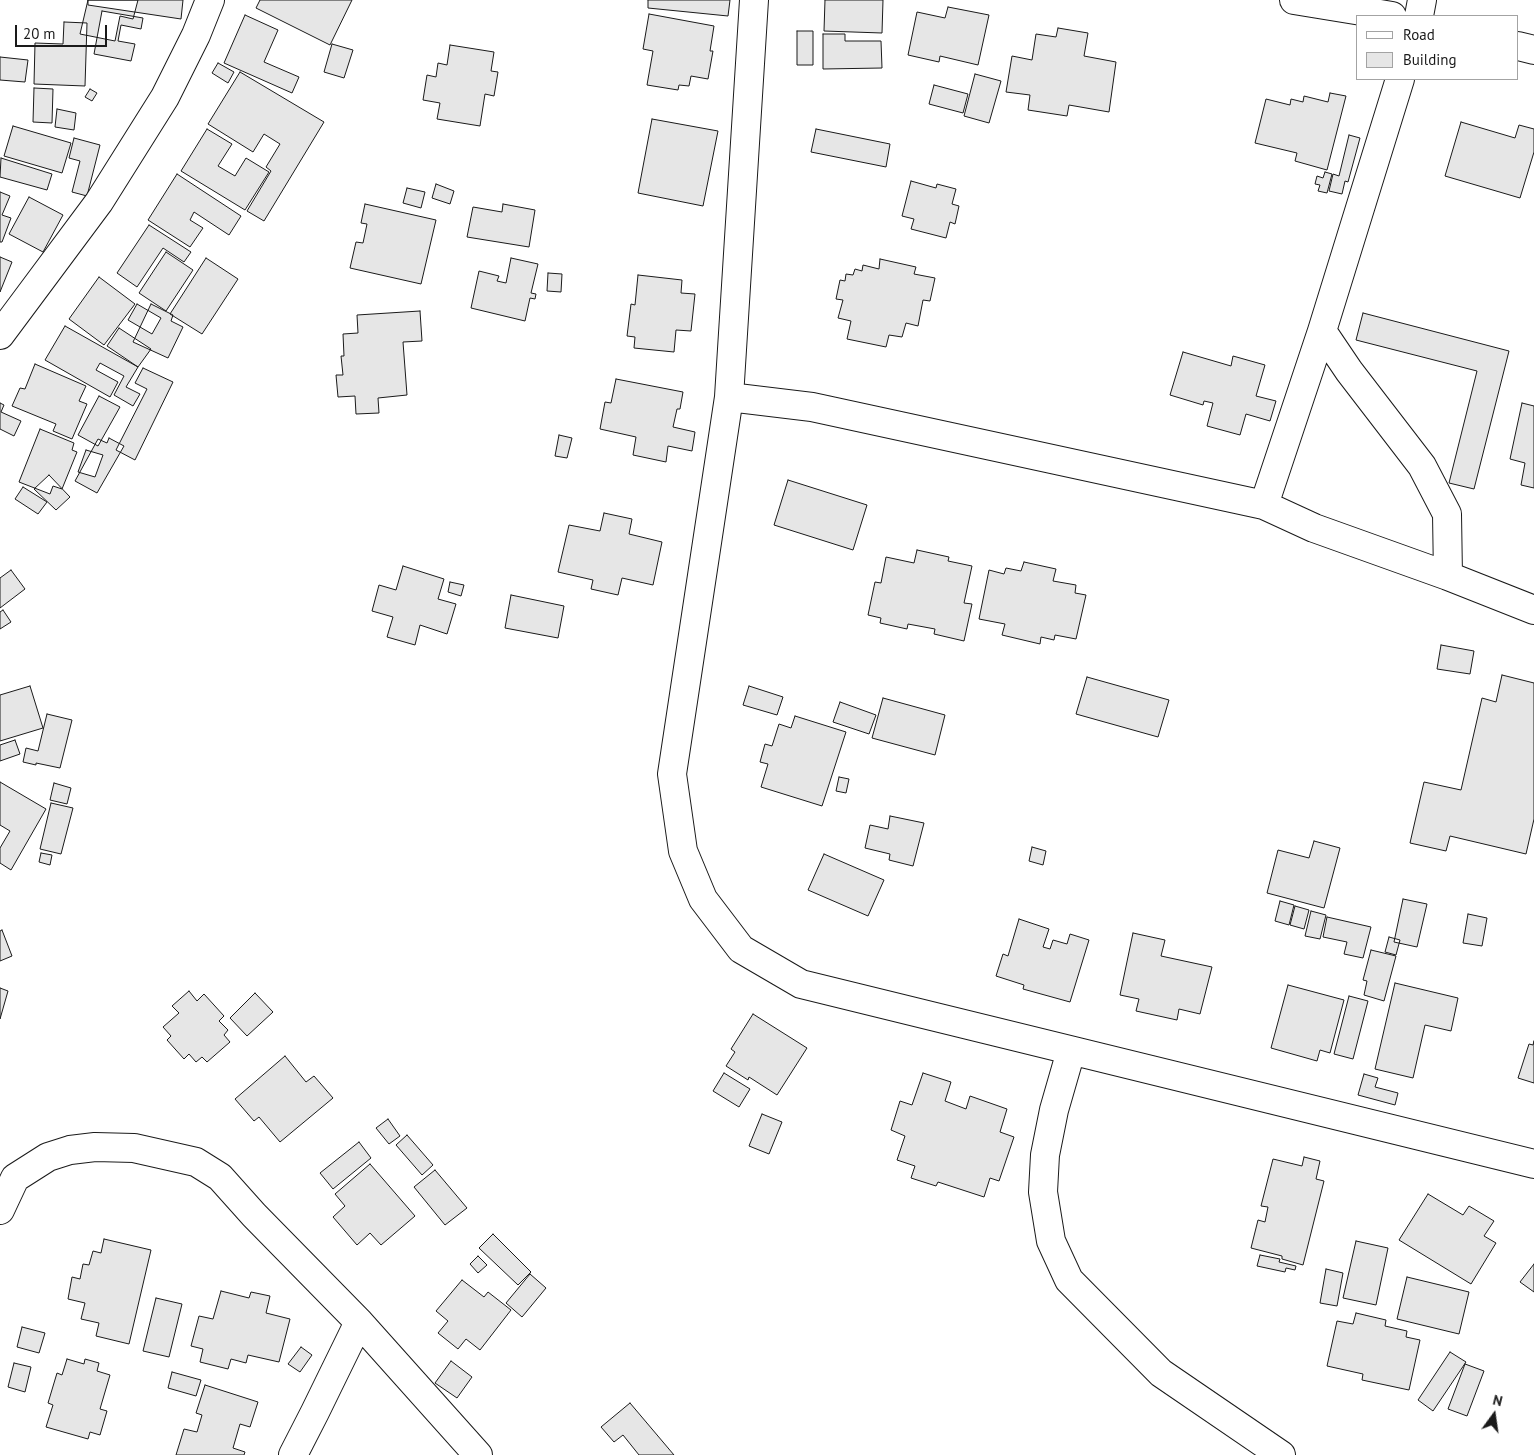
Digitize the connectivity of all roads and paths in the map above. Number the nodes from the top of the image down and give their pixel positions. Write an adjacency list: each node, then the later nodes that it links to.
1 (210, 0): 11 (street)
2 (754, 0): 12 (street)
3 (1294, 0): 5 (street)
4 (1422, 0): 6 (street)
5 (1386, 15)
6 (1419, 15)
7 (1519, 46): 8 (street)
8 (1534, 50)
9 (1400, 80): 10 (street)
10 (1322, 331): 13 (street); 14 (street)
11 (0, 335)
12 (729, 397): 13 (street); 16 (street)
13 (1264, 505): 14 (street)
14 (1448, 576): 15 (street)
15 (1534, 610)
16 (1071, 1051): 17 (street); 22 (street)
17 (1534, 1164)
18 (0, 1210): 19 (street)
19 (359, 1322): 20 (street); 21 (street)
20 (293, 1455)
21 (478, 1455)
22 (1281, 1455)

